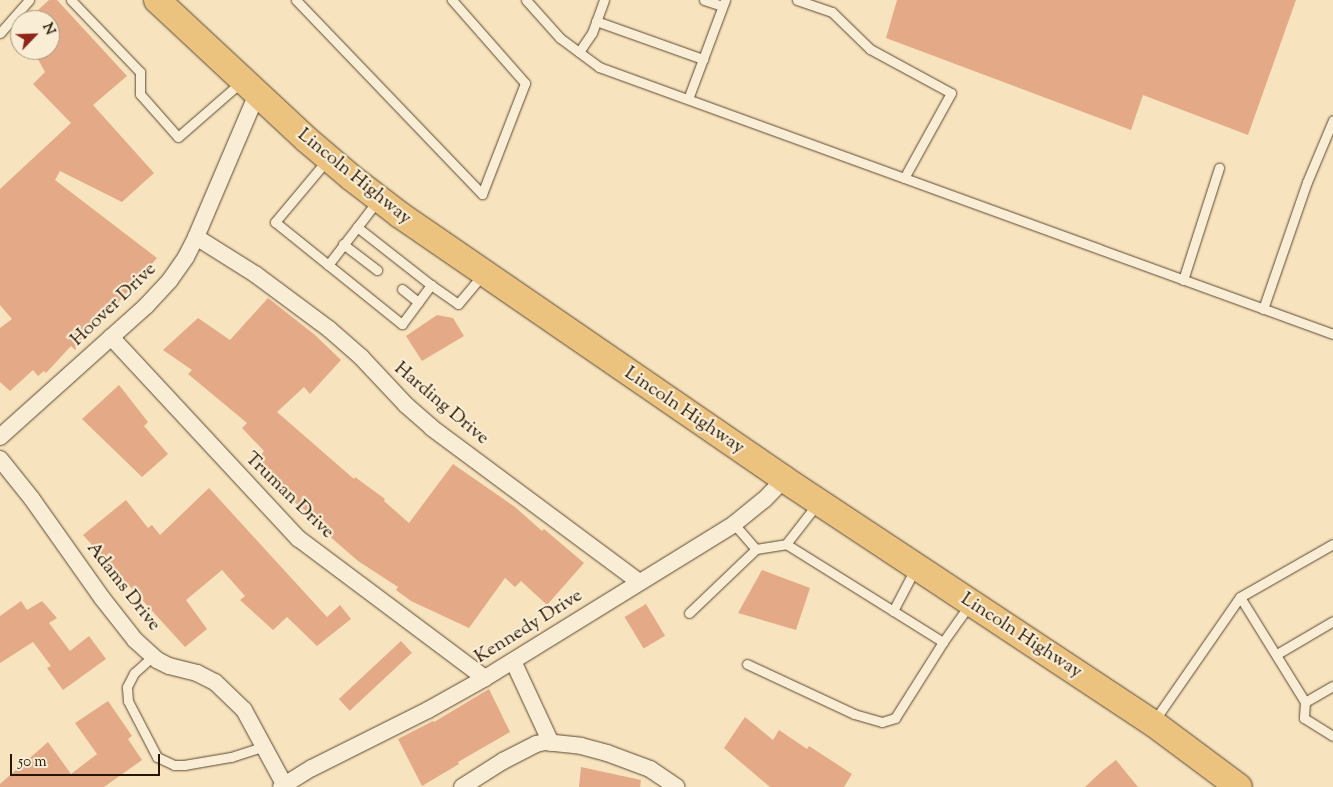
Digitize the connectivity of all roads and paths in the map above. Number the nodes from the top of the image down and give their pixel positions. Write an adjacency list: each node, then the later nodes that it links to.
1 (29, 0): 12 (lane)
2 (71, 0): 15 (lane)
3 (157, 0): 15 (main road, Lincoln Highway)
4 (296, 0): 5 (lane)
5 (452, 0)
6 (526, 0): 13 (lane)
7 (604, 0): 11 (lane)
8 (704, 0): 10 (lane)
9 (796, 0): 20 (lane)
10 (723, 3): 14 (lane)
11 (596, 21): 13 (lane); 14 (lane)
12 (0, 33)
13 (579, 52): 16 (lane)
14 (703, 59): 16 (lane)
15 (250, 87): 18 (main road, Lincoln Highway); 23 (street, Hoover Drive)
16 (688, 99): 20 (lane)
17 (1333, 120): 32 (lane)
18 (328, 158): 21 (main road, Lincoln Highway); 25 (lane)
19 (1219, 168): 28 (lane)
20 (904, 178): 28 (lane)
21 (379, 199): 22 (lane); 27 (main road, Lincoln Highway)
22 (357, 226): 24 (lane); 29 (lane)
23 (196, 237): 34 (street, Hoover Drive); 44 (street, Harding Drive)
24 (343, 244): 25 (lane); 26 (lane)
25 (328, 265): 31 (lane)
26 (377, 270)
27 (484, 273): 29 (lane); 37 (main road, Lincoln Highway)
28 (1183, 280): 32 (lane)
29 (431, 285): 31 (lane)
30 (402, 289): 31 (lane)
31 (418, 302)
32 (1263, 309): 33 (lane)
33 (1333, 334)
34 (111, 337): 35 (street, Hoover Drive); 55 (street, Truman Drive)
35 (0, 437)
36 (0, 459): 52 (street, Adams Drive)
37 (784, 479): 38 (main road, Lincoln Highway); 39 (street, Kennedy Drive)
38 (819, 502): 40 (lane); 43 (main road, Lincoln Highway)
39 (734, 524): 42 (lane); 44 (street, Kennedy Drive)
40 (786, 544): 42 (lane); 47 (lane)
41 (1333, 544): 45 (lane)
42 (756, 549): 48 (lane)
43 (917, 567): 46 (main road, Lincoln Highway); 47 (lane)
44 (639, 582): 53 (street, Kennedy Drive)
45 (1240, 597): 51 (lane); 58 (lane)
46 (971, 603): 50 (lane); 58 (main road, Lincoln Highway)
47 (893, 611): 50 (lane)
48 (689, 614)
49 (1333, 621): 51 (lane)
50 (943, 642): 54 (lane)
51 (1277, 654): 57 (lane)
52 (153, 656): 61 (street, Adams Drive); 61 (lane)
53 (512, 661): 55 (street, Kennedy Drive); 60 (street)
54 (747, 664)
55 (485, 678): 62 (street, Kennedy Drive)
56 (1333, 686): 57 (lane)
57 (1305, 702): 59 (lane)
58 (1153, 723): 65 (main road, Lincoln Highway)
59 (1333, 736)
60 (551, 743): 63 (street); 64 (street)
61 (264, 746): 62 (street, Adams Drive)
62 (282, 786)
63 (462, 787)
64 (677, 787)
65 (1239, 787)

